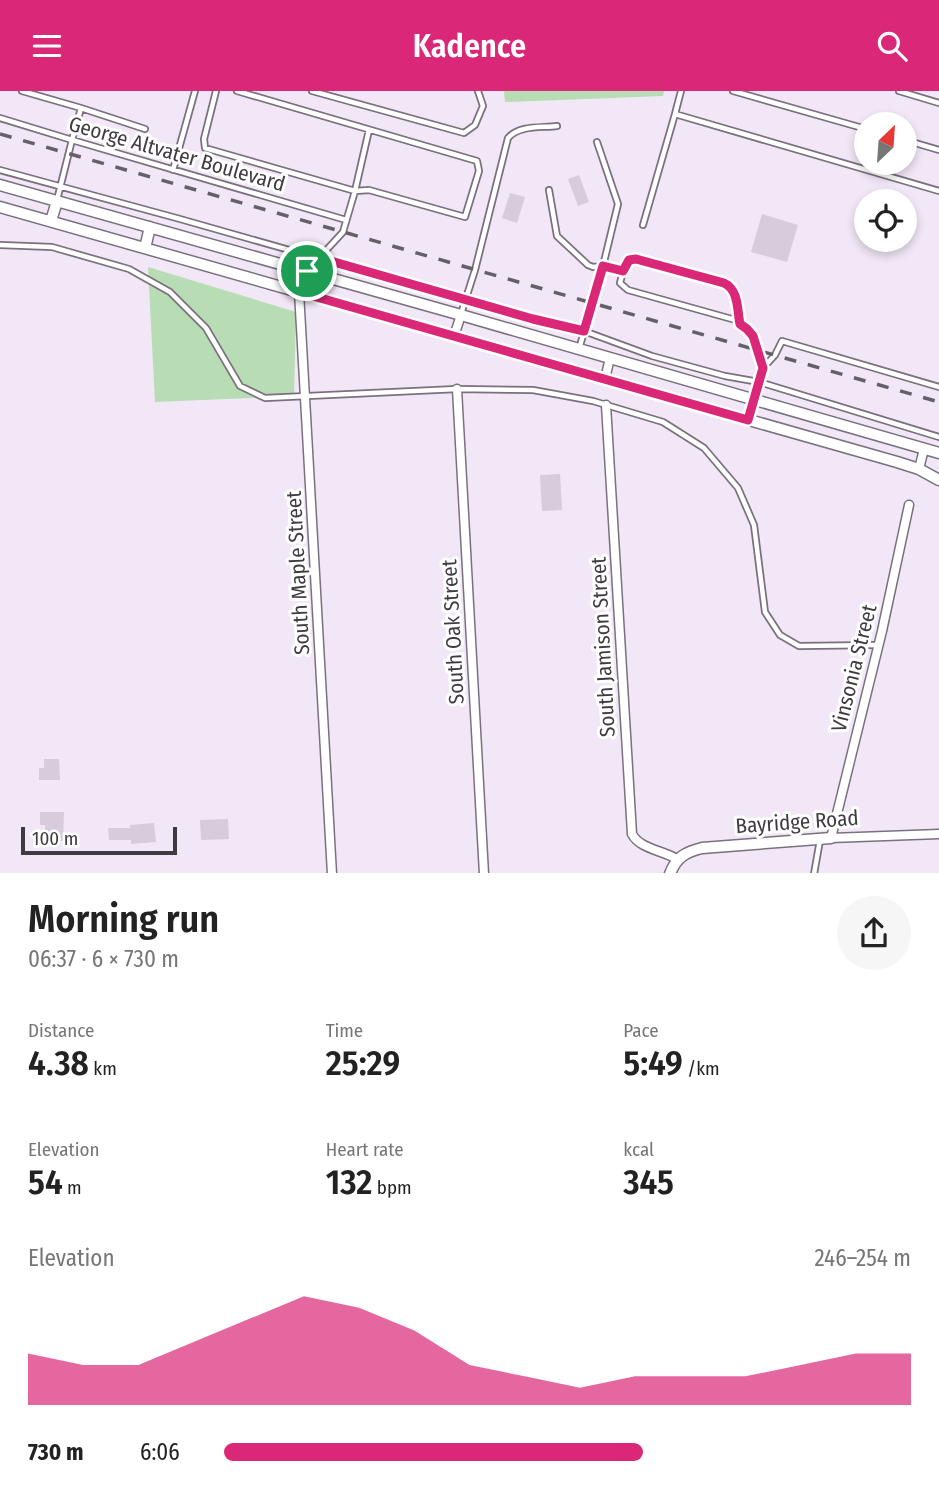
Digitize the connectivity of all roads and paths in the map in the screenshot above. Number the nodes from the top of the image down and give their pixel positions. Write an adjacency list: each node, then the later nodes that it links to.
1 (22, 91): 11 (lane)
2 (195, 91): 23 (lane)
3 (216, 91): 27 (lane)
4 (237, 91): 17 (lane)
5 (312, 91): 6 (lane)
6 (478, 91)
7 (681, 91): 12 (lane)
8 (733, 91): 15 (lane)
9 (899, 91): 10 (lane)
10 (939, 103)
11 (81, 108): 16 (lane); 18 (lane)
12 (675, 114): 28 (lane); 33 (lane)
13 (0, 118): 18 (lane, George Altvater Boulevard)
14 (557, 126): 42 (lane)
15 (854, 126)
16 (145, 129)
17 (369, 129): 27 (lane); 27 (lane)
18 (72, 140): 23 (lane, George Altvater Boulevard); 25 (lane)
19 (597, 142): 38 (lane)
20 (917, 144): 21 (lane)
21 (939, 150)
22 (0, 170): 25 (lane)
23 (173, 170): 31 (lane, George Altvater Boulevard)
24 (0, 185): 29 (street)
25 (60, 187): 29 (lane); 37 (lane)
26 (549, 190): 38 (lane)
27 (355, 191): 31 (lane)
28 (939, 191)
29 (57, 201): 32 (street); 34 (street)
30 (0, 207): 32 (street)
31 (346, 220): 37 (lane)
32 (51, 221): 36 (street)
33 (643, 225)
34 (150, 227): 36 (street); 39 (street)
35 (0, 245): 54 (lane)
36 (145, 248): 41 (street)
37 (320, 258): 39 (lane); 42 (lane)
38 (603, 266): 40 (lane); 45 (lane)
39 (307, 271): 41 (street, South Maple Street); 43 (street)
40 (623, 271): 44 (lane); 44 (lane)
41 (299, 292): 46 (street); 54 (street, South Maple Street)
42 (465, 300): 43 (lane); 45 (lane)
43 (461, 315): 46 (street); 47 (street)
44 (739, 321): 49 (lane)
45 (584, 331): 47 (lane); 51 (lane)
46 (454, 336): 50 (street)
47 (579, 349): 48 (street)
48 (610, 358): 50 (street); 55 (street)
49 (763, 368): 51 (lane); 52 (lane)
50 (605, 379): 57 (street)
51 (759, 382): 55 (lane); 58 (lane)
52 (939, 387)
53 (457, 389): 54 (lane); 56 (lane); 69 (street, South Oak Street)
54 (305, 396): 68 (street, South Maple Street)
55 (754, 399): 57 (street); 59 (street)
56 (606, 405): 64 (lane); 67 (street, South Jamison Street)
57 (748, 420): 61 (street)
58 (939, 437)
59 (924, 449): 60 (street); 61 (street)
60 (939, 453)
61 (919, 469): 62 (street)
62 (939, 480)
63 (909, 505): 64 (street, Vinsonia Street)
64 (879, 645): 66 (street, Vinsonia Street)
65 (939, 834): 66 (street, Bayridge Road)
66 (825, 839): 67 (street, Bayridge Road); 71 (lane)
67 (677, 859): 70 (street)
68 (332, 873)
69 (484, 873)
70 (670, 873)
71 (814, 873)

